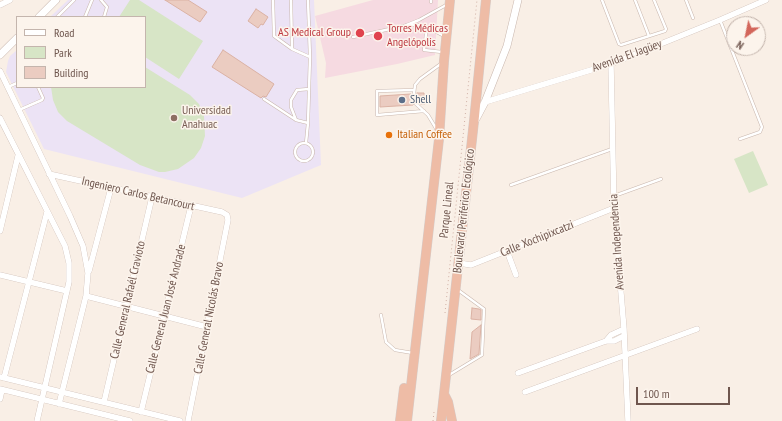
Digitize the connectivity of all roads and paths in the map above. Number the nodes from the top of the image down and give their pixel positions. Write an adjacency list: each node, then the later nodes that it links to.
1 (10, 0): 18 (street)
2 (56, 0): 19 (street)
3 (74, 0): 20 (lane)
4 (92, 0): 21 (lane)
5 (101, 0): 22 (lane)
6 (273, 0): 31 (lane)
7 (291, 0): 31 (lane)
8 (308, 0): 33 (lane)
9 (477, 0): 78 (path, Parque Lineal)
10 (486, 0): 50 (highway, Boulevard Periférico Ecológico)
11 (518, 0): 44 (street)
12 (602, 0): 27 (lane)
13 (635, 0): 27 (lane)
14 (654, 0): 27 (lane)
15 (687, 0): 23 (lane)
16 (766, 0): 24 (street, Avenida El Jagüey)
17 (450, 1): 25 (lane); 29 (highway)
18 (0, 5)
19 (40, 16)
20 (58, 16)
21 (85, 16)
22 (104, 16)
23 (693, 18)
24 (720, 20): 35 (street, Avenida El Jagüey); 53 (lane)
25 (404, 26): 26 (lane); 28 (lane)
26 (427, 27): 29 (lane); 34 (lane)
27 (649, 36)
28 (353, 37)
29 (446, 37): 34 (highway)
30 (16, 39): 32 (street)
31 (292, 49): 33 (lane)
32 (0, 55)
33 (310, 56): 40 (lane)
34 (444, 57): 41 (lane); 52 (highway)
35 (611, 64): 44 (street, Avenida El Jagüey); 55 (street, Avenida Independencia)
36 (0, 71): 38 (street)
37 (16, 83): 38 (lane)
38 (8, 87): 46 (street)
39 (38, 88): 46 (lane)
40 (309, 89): 49 (lane); 51 (lane)
41 (414, 90): 42 (lane); 47 (lane)
42 (414, 94)
43 (264, 99): 49 (lane)
44 (485, 102): 50 (street)
45 (416, 104): 47 (lane)
46 (19, 110): 57 (street)
47 (424, 111): 52 (lane)
48 (0, 118): 56 (street)
49 (296, 120): 51 (lane)
50 (474, 121): 69 (highway, Boulevard Periférico Ecológico)
51 (308, 124): 54 (lane)
52 (439, 139): 86 (highway)
53 (740, 139)
54 (306, 143): 54 (lane)
55 (612, 149): 59 (lane); 61 (street, Avenida Independencia)
56 (18, 156): 65 (street); 67 (street)
57 (49, 174): 60 (street, Ingeniero Carlos Betancourt); 70 (street)
58 (661, 179): 61 (lane)
59 (511, 185)
60 (111, 188): 62 (street, Ingeniero Carlos Betancourt); 70 (street)
61 (614, 196): 64 (street, Avenida Independencia)
62 (152, 197): 63 (street, Ingeniero Carlos Betancourt); 77 (street, Calle General Rafaél Cravioto)
63 (191, 206): 66 (street, Ingeniero Carlos Betancourt); 80 (street, Calle General Juan José Andrade)
64 (614, 208): 68 (street, Calle Xochipixcatzi); 82 (street, Avenida Independencia)
65 (47, 212): 73 (street); 75 (street)
66 (227, 215): 81 (street, Calle General Nicolás Bravo)
67 (0, 231)
68 (507, 251): 69 (street, Calle Xochipixcatzi); 72 (street)
69 (458, 264): 74 (highway, Boulevard Periférico Ecológico)
70 (88, 273): 76 (street)
71 (0, 275): 73 (street)
72 (516, 275)
73 (28, 282): 75 (street); 90 (street)
74 (456, 288): 89 (highway, Boulevard Periférico Ecológico); 89 (lane)
75 (67, 291): 91 (street)
76 (86, 296): 77 (street); 93 (street)
77 (126, 306): 80 (street); 98 (street, Calle General Rafaél Cravioto)
78 (445, 312)
79 (381, 315): 86 (lane)
80 (164, 316): 81 (street); 101 (street, Calle General Juan José Andrade)
81 (208, 327): 106 (street, Calle General Nicolás Bravo)
82 (624, 329): 84 (street, Avenida Independencia); 85 (street)
83 (697, 329): 87 (street)
84 (624, 336): 85 (street); 87 (street, Avenida Independencia)
85 (606, 341): 88 (street)
86 (414, 356): 107 (highway); 108 (highway)
87 (625, 356): 94 (street); 112 (street, Avenida Independencia)
88 (518, 373)
89 (446, 377): 95 (highway, Boulevard Periférico Ecológico)
90 (2, 378): 91 (street)
91 (44, 388): 93 (street); 97 (street)
92 (1, 390): 96 (street); 97 (street)
93 (62, 392): 98 (street); 99 (street)
94 (525, 392)
95 (444, 393): 110 (highway, Boulevard Periférico Ecológico); 111 (highway)
96 (0, 399)
97 (42, 399): 99 (street); 103 (street)
98 (104, 402): 101 (street)
99 (59, 404): 102 (street)
100 (434, 407): 109 (path)
101 (142, 412): 105 (street)
102 (108, 418): 104 (street)
103 (37, 421)
104 (130, 421)
105 (180, 421)
106 (188, 421)
107 (400, 421)
108 (407, 421)
109 (433, 421)
110 (441, 421)
111 (452, 421)
112 (628, 421)

